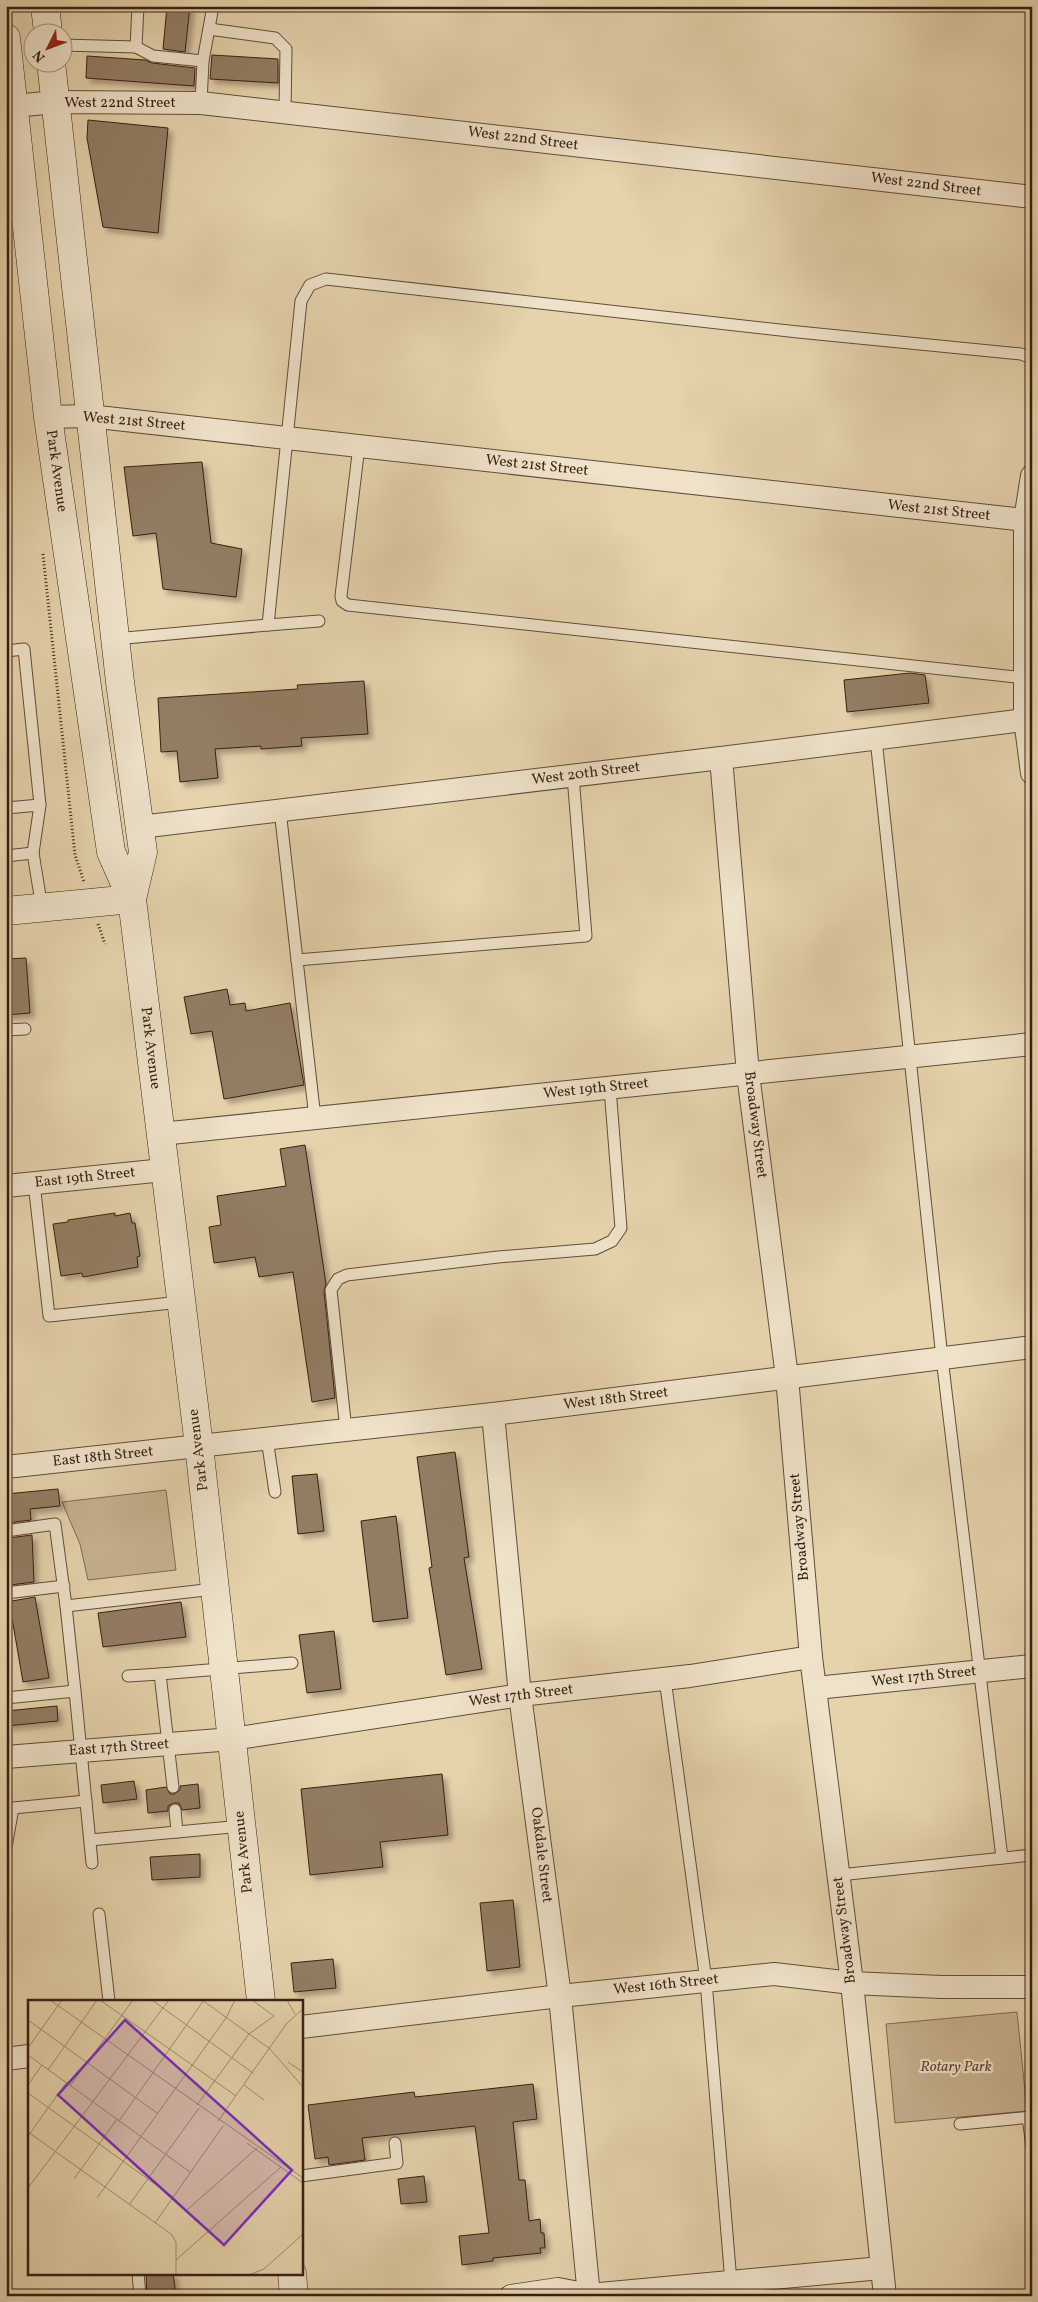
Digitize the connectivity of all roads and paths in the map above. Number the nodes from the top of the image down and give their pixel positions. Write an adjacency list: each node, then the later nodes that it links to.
1 (45, 6): 4 (main road)
2 (138, 6): 8 (lane)
3 (213, 6): 5 (lane)
4 (47, 22)
5 (209, 29): 9 (lane); 14 (lane)
6 (6, 38): 13 (main road, Park Avenue)
7 (72, 45): 8 (lane)
8 (136, 46): 9 (lane)
9 (203, 61): 12 (lane)
10 (52, 72): 11 (main road, Park Avenue)
11 (55, 102): 12 (street, West 22nd Street); 13 (street, West 22nd Street); 17 (main road, Park Avenue)
12 (201, 103): 14 (street, West 22nd Street)
13 (14, 106): 18 (main road, Park Avenue)
14 (285, 112): 15 (street, West 22nd Street)
15 (1032, 197)
16 (1032, 358): 19 (lane)
17 (90, 416): 18 (street, West 21st Street); 19 (street, West 21st Street); 25 (main road, Park Avenue)
18 (48, 417): 41 (main road, Park Avenue)
19 (286, 438): 20 (street, West 21st Street); 24 (lane)
20 (359, 446): 22 (street, West 21st Street); 27 (lane)
21 (1032, 476): 22 (street)
22 (1025, 520): 27 (street)
23 (319, 621): 24 (lane)
24 (268, 626): 25 (lane)
25 (115, 639): 36 (main road, Park Avenue)
26 (6, 651): 33 (lane)
27 (1025, 678): 28 (street)
28 (1028, 719): 29 (street, West 20th Street); 31 (street)
29 (876, 739): 30 (street, West 20th Street); 50 (lane)
30 (721, 758): 32 (street, West 20th Street); 51 (street, Broadway Street)
31 (1032, 772)
32 (573, 776): 35 (street, West 20th Street); 46 (lane)
33 (40, 805): 34 (lane); 37 (lane)
34 (6, 808)
35 (280, 810): 36 (street, West 20th Street); 46 (lane)
36 (140, 827): 41 (main road, Park Avenue)
37 (33, 853): 38 (lane); 42 (lane)
38 (6, 856)
39 (79, 867): 40 (path)
40 (86, 890)
41 (132, 899): 42 (main road); 54 (main road, Park Avenue)
42 (42, 908): 43 (main road)
43 (6, 912)
44 (97, 922): 45 (path)
45 (105, 944)
46 (297, 960): 53 (lane)
47 (25, 1029): 48 (lane)
48 (6, 1030)
49 (1032, 1044): 50 (street, West 19th Street)
50 (910, 1057): 51 (street, West 19th Street); 60 (lane)
51 (748, 1074): 52 (street, West 19th Street); 61 (street, Broadway Street)
52 (610, 1088): 53 (street, West 19th Street); 63 (lane)
53 (315, 1118): 54 (street, West 19th Street)
54 (161, 1134): 55 (main road, Park Avenue)
55 (164, 1170): 56 (street, East 19th Street); 58 (main road, Park Avenue)
56 (34, 1183): 57 (street, East 19th Street); 58 (lane)
57 (6, 1186)
58 (181, 1302): 65 (main road, Park Avenue)
59 (1032, 1347): 60 (street, West 18th Street)
60 (942, 1358): 61 (street, West 18th Street); 77 (lane)
61 (787, 1377): 62 (street, West 18th Street); 73 (street, Broadway Street)
62 (494, 1414): 63 (street, West 18th Street); 83 (street, Oakdale Street)
63 (346, 1430): 64 (street, West 18th Street)
64 (267, 1439): 65 (street, West 18th Street); 67 (lane)
65 (200, 1446): 66 (street, East 18th Street); 70 (main road, Park Avenue)
66 (6, 1468)
67 (275, 1492)
68 (6, 1530): 69 (lane)
69 (64, 1586): 71 (lane); 72 (lane)
70 (214, 1589): 72 (lane); 76 (main road, Park Avenue)
71 (6, 1593)
72 (66, 1606): 82 (lane)
73 (811, 1657): 80 (street, West 17th Street); 81 (street, Broadway Street)
74 (292, 1662): 76 (lane)
75 (1032, 1666): 77 (street, West 17th Street)
76 (224, 1669): 78 (lane); 85 (main road, Park Avenue)
77 (980, 1671): 81 (street, West 17th Street); 97 (lane)
78 (160, 1674): 79 (lane); 86 (lane)
79 (128, 1676)
80 (665, 1679): 83 (street, West 17th Street); 101 (lane)
81 (816, 1688): 99 (street, Broadway Street)
82 (75, 1691): 84 (lane); 87 (lane)
83 (520, 1695): 85 (street, West 17th Street); 104 (street, Oakdale Street)
84 (6, 1698)
85 (232, 1740): 86 (street, East 17th Street); 92 (main road, Park Avenue)
86 (167, 1745): 87 (street, East 17th Street); 89 (lane)
87 (81, 1751): 88 (street, East 17th Street); 90 (lane)
88 (6, 1757)
89 (173, 1787)
90 (86, 1801): 94 (lane); 95 (lane)
91 (175, 1810): 93 (lane)
92 (242, 1826): 93 (lane); 106 (main road, Park Avenue)
93 (177, 1832): 94 (lane)
94 (90, 1840): 98 (lane)
95 (6, 1847)
96 (1032, 1855): 97 (lane)
97 (1002, 1858): 99 (lane)
98 (92, 1864)
99 (839, 1875): 102 (street, Broadway Street)
100 (99, 1914): 105 (lane)
101 (706, 1981): 102 (street, West 16th Street); 104 (street, West 16th Street); 118 (lane)
102 (852, 1983): 103 (street, West 16th Street); 115 (street, Broadway Street)
103 (1032, 1987)
104 (560, 1996): 107 (street, West 16th Street); 122 (street, Oakdale Street)
105 (109, 2000)
106 (261, 2000)
107 (302, 2027)
108 (28, 2056): 109 (street)
109 (6, 2059)
110 (1030, 2117): 111 (lane); 113 (lane)
111 (960, 2124)
112 (395, 2143): 114 (lane)
113 (1032, 2147)
114 (302, 2176)
115 (881, 2268): 118 (street); 123 (street, Broadway Street)
116 (138, 2274): 119 (lane)
117 (292, 2274): 120 (main road)
118 (734, 2289): 122 (street)
119 (140, 2296)
120 (294, 2296)
121 (511, 2296): 122 (street)
122 (589, 2296)
123 (885, 2296)

